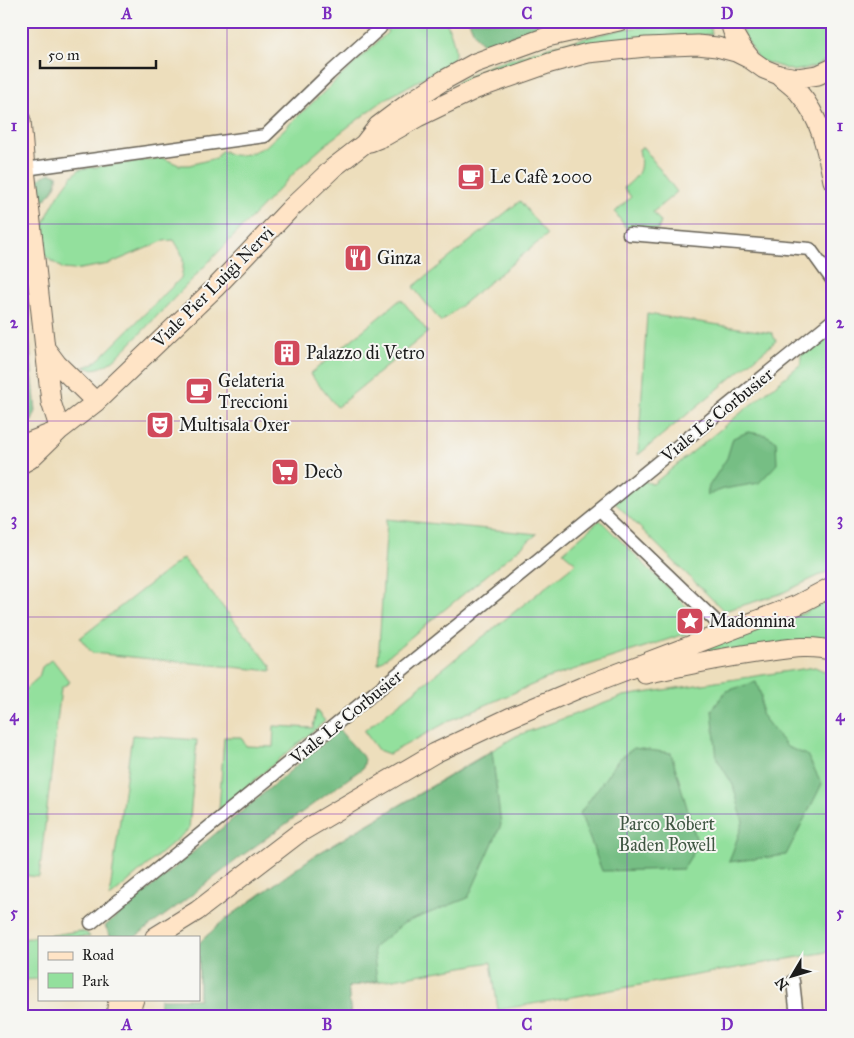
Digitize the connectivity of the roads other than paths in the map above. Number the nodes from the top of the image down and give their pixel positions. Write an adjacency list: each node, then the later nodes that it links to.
1 (619, 21): 8 (street, Viale Pier Luigi Nervi)
2 (730, 21): 4 (street, Viale Pier Luigi Nervi)
3 (380, 28): 9 (street)
4 (750, 59): 6 (street, Viale Pier Luigi Nervi); 8 (street, Viale Pier Luigi Nervi)
5 (833, 68): 6 (street, Viale Pier Luigi Nervi)
6 (779, 75): 10 (street)
7 (21, 120): 9 (street)
8 (364, 144): 15 (street, Viale Pier Luigi Nervi)
9 (25, 169): 14 (street)
10 (833, 182)
11 (628, 234): 12 (street)
12 (833, 281)
13 (833, 320): 19 (street, Viale Le Corbusier)
14 (45, 348): 15 (street); 16 (street)
15 (96, 402): 16 (street, Viale Pier Luigi Nervi)
16 (60, 430): 17 (street, Viale Pier Luigi Nervi); 18 (street, Viale Pier Luigi Nervi)
17 (21, 444)
18 (21, 464)
19 (600, 510): 21 (street); 25 (street, Viale Le Corbusier)
20 (833, 586): 21 (street)
21 (727, 632): 23 (street)
22 (833, 651): 23 (street)
23 (582, 687): 24 (street)
24 (197, 911): 26 (street); 27 (street)
25 (91, 923)
26 (157, 936)
27 (174, 936)
28 (793, 981): 33 (street)
29 (118, 1000): 31 (street)
30 (134, 1000): 32 (street)
31 (116, 1017)
32 (128, 1017)
33 (797, 1017)

